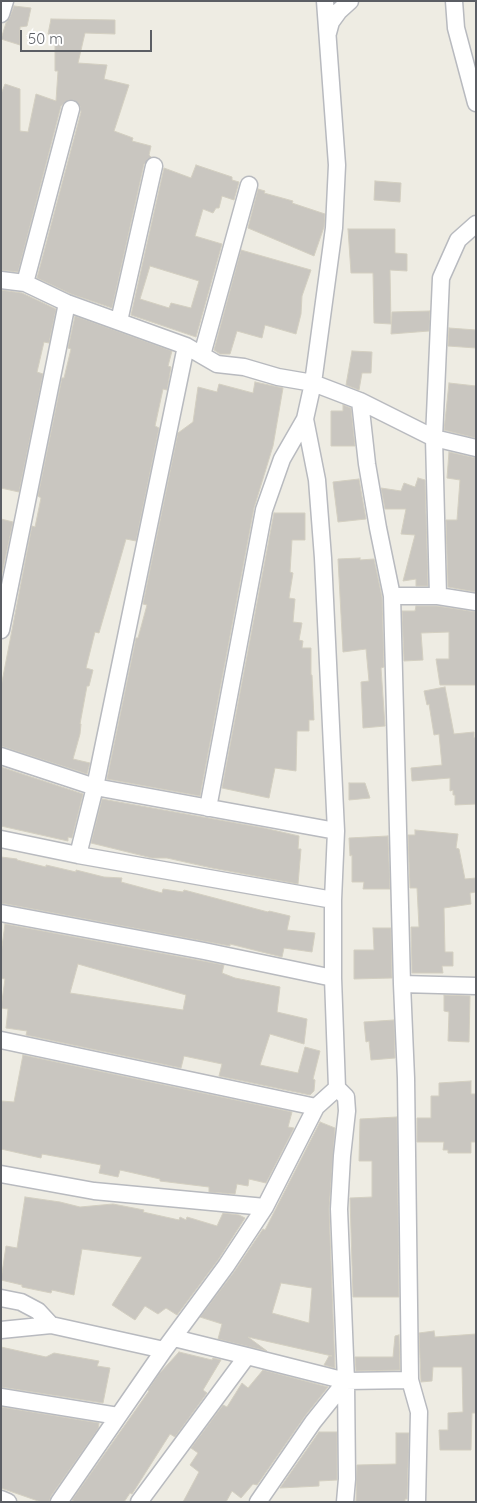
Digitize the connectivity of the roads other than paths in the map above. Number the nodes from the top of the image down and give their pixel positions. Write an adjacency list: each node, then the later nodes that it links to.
1 (5, 1): 5 (street)
2 (325, 1): 6 (street)
3 (350, 1): 6 (street)
4 (454, 1): 7 (street)
5 (1, 14)
6 (327, 35): 18 (street)
7 (476, 103)
8 (71, 109): 13 (street)
9 (154, 166): 15 (street)
10 (249, 185): 17 (street)
11 (476, 224): 21 (street)
12 (1, 281): 13 (street)
13 (25, 283): 14 (street)
14 (67, 303): 15 (street); 26 (street)
15 (119, 321): 16 (street)
16 (186, 346): 17 (street); 28 (street)
17 (202, 356): 18 (street)
18 (313, 383): 19 (street); 20 (street)
19 (360, 401): 21 (street); 23 (street)
20 (305, 419): 29 (street); 30 (street)
21 (434, 438): 22 (street); 24 (street)
22 (476, 448)
23 (392, 596): 24 (street); 36 (street)
24 (438, 596): 25 (street)
25 (476, 602)
26 (1, 630)
27 (1, 756): 28 (street)
28 (95, 787): 29 (street); 32 (street)
29 (208, 808): 30 (street)
30 (336, 831): 33 (street)
31 (1, 839): 32 (street)
32 (78, 855): 33 (street)
33 (333, 900): 35 (street)
34 (1, 913): 35 (street)
35 (333, 978): 39 (street)
36 (402, 984): 37 (street); 48 (street)
37 (476, 986)
38 (1, 1040): 40 (street)
39 (337, 1088): 40 (street); 49 (street)
40 (316, 1107): 42 (street)
41 (1, 1174): 42 (street)
42 (264, 1207): 46 (street)
43 (1, 1298): 44 (street)
44 (51, 1324): 45 (street); 46 (street)
45 (1, 1330)
46 (169, 1344): 47 (street); 51 (street)
47 (247, 1356): 49 (street); 55 (street)
48 (410, 1380): 49 (street); 58 (street)
49 (346, 1381): 56 (street); 57 (street)
50 (1, 1397): 51 (street)
51 (118, 1416): 54 (street)
52 (1, 1500): 53 (street)
53 (8, 1502)
54 (59, 1502)
55 (139, 1502)
56 (258, 1502)
57 (345, 1502)
58 (417, 1502)

